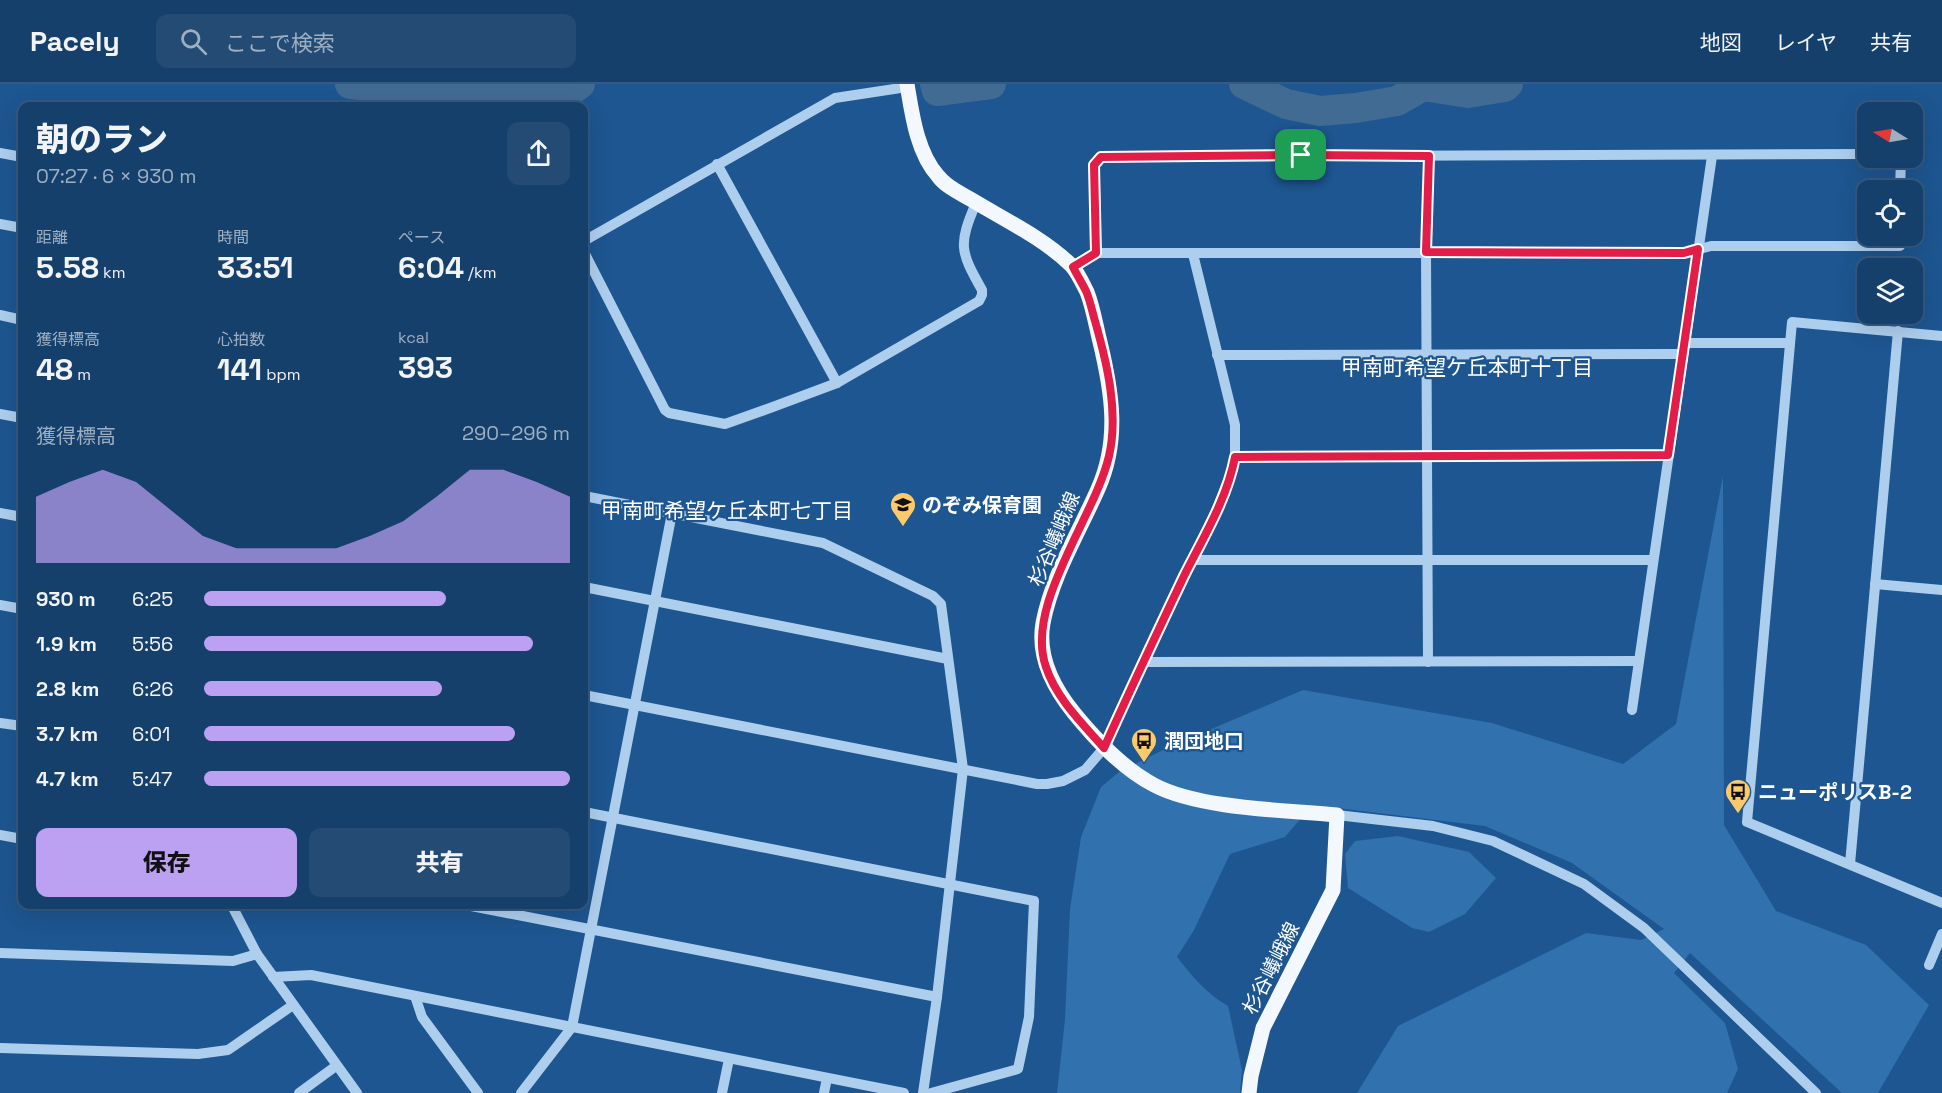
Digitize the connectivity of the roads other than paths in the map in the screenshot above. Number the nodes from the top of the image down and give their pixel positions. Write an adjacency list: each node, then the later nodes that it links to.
1 (907, 85): 7 (street); 8 (main road, 杉谷嶬峨線)
2 (0, 153): 6 (street)
3 (1857, 154): 5 (street)
4 (1429, 156): 5 (street); 14 (street); 15 (street)
5 (1712, 156): 13 (street)
6 (18, 157)
7 (717, 164): 11 (street); 27 (street)
8 (976, 203): 18 (main road, 杉谷嶬峨線); 27 (street)
9 (0, 224): 10 (street)
10 (18, 227)
11 (588, 239)
12 (1857, 246): 13 (street)
13 (1698, 249): 14 (street); 24 (street)
14 (1426, 252): 16 (street); 25 (street)
15 (1096, 253): 16 (street); 18 (street)
16 (1193, 254): 26 (street)
17 (588, 260): 27 (street)
18 (1073, 267): 55 (main road, 杉谷嶬峨線)
19 (0, 315): 20 (street)
20 (18, 319)
21 (1898, 331): 22 (street); 23 (street); 40 (street)
22 (1942, 336)
23 (1790, 343): 24 (street); 62 (street)
24 (1684, 349): 25 (street); 30 (street)
25 (1427, 354): 26 (street); 32 (street)
26 (1217, 356): 31 (street)
27 (837, 382)
28 (0, 414): 29 (street)
29 (18, 417)
30 (1668, 455): 32 (street); 38 (street)
31 (1235, 457): 32 (street); 37 (street)
32 (1428, 458): 39 (street)
33 (588, 497): 35 (street)
34 (0, 513): 36 (street)
35 (672, 513): 43 (street); 46 (street)
36 (18, 516)
37 (1192, 560): 39 (street); 47 (street)
38 (1653, 560): 39 (street); 49 (street)
39 (1428, 561): 48 (street)
40 (1875, 584): 42 (street); 62 (street)
41 (588, 588): 43 (street)
42 (1942, 590)
43 (655, 602): 46 (street); 51 (street)
44 (0, 604): 45 (street)
45 (18, 608)
46 (948, 659): 56 (street)
47 (1143, 662): 48 (street); 55 (street)
48 (1428, 662): 49 (street)
49 (1639, 662): 52 (street)
50 (588, 696): 51 (street)
51 (635, 706): 56 (street); 59 (street)
52 (1632, 710)
53 (0, 723): 54 (street)
54 (18, 725)
55 (1104, 748): 56 (street); 58 (main road, 杉谷嶬峨線)
56 (963, 769): 63 (street)
57 (588, 813): 59 (street)
58 (1337, 815): 90 (main road, 杉谷嶬峨線); 91 (street)
59 (613, 818): 63 (street); 67 (street)
60 (0, 835): 61 (street)
61 (18, 838)
62 (1850, 864): 64 (street)
63 (950, 884): 74 (street); 89 (street)
64 (1942, 903)
65 (234, 909): 70 (street)
66 (486, 909): 67 (street)
67 (591, 930): 74 (street); 76 (street)
68 (1942, 934): 71 (street)
69 (0, 953): 70 (street)
70 (257, 954): 72 (street)
71 (1929, 965)
72 (273, 977): 73 (street); 75 (street)
73 (415, 996): 76 (street); 83 (street)
74 (937, 997): 88 (street)
75 (293, 1005): 77 (street); 79 (street)
76 (572, 1027): 78 (street); 84 (street)
77 (0, 1048)
78 (729, 1059): 80 (street); 85 (street)
79 (336, 1066): 81 (street); 82 (street)
80 (827, 1078): 86 (street); 87 (street)
81 (299, 1093)
82 (357, 1093)
83 (478, 1093)
84 (521, 1093)
85 (722, 1093)
86 (824, 1093)
87 (904, 1093)
88 (923, 1093)
89 (931, 1093)
90 (1249, 1093)
91 (1816, 1093)

